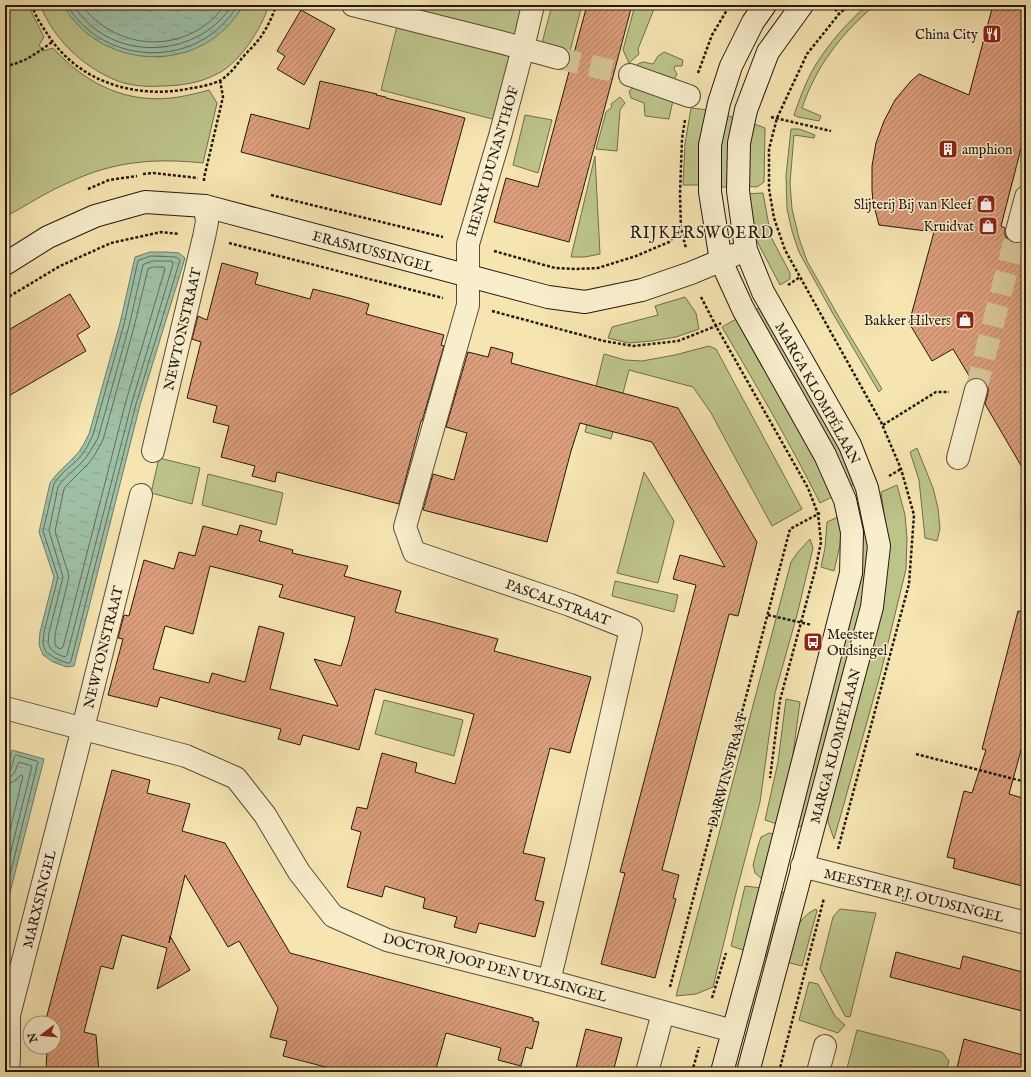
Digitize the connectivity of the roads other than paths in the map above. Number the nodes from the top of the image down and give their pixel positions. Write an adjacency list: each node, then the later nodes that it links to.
1 (353, 5): 5 (street)
2 (533, 5): 5 (street, HENRY DUNANTHOF)
3 (765, 5): 11 (street, MARGA KLOMPÉLAAN)
4 (802, 5): 10 (street, MARGA KLOMPÉLAAN)
5 (524, 48): 6 (street); 13 (street, HENRY DUNANTHOF)
6 (558, 58)
7 (630, 75): 8 (street)
8 (689, 96)
9 (206, 206): 12 (street, ERASMUSSINGEL); 13 (street, ERASMUSSINGEL); 15 (street, NEWTONSTRAAT)
10 (746, 250): 11 (street, ERASMUSSINGEL); 21 (street, MARGA KLOMPÉLAAN)
11 (721, 261): 13 (street, ERASMUSSINGEL); 20 (street, MARGA KLOMPÉLAAN)
12 (5, 264)
13 (468, 276): 23 (street, PASCALSTRAAT)
14 (976, 391): 16 (street)
15 (153, 451)
16 (958, 458)
17 (141, 495): 19 (street, NEWTONSTRAAT)
18 (5, 708): 19 (street, DOCTOR JOOP DEN UYLSINGEL)
19 (83, 728): 23 (street, DOCTOR JOOP DEN UYLSINGEL); 28 (street, MARXSINGEL)
20 (778, 860): 21 (street, MEESTER P.J. OUDSINGEL); 25 (street, MARGA KLOMPÉLAAN)
21 (802, 866): 22 (street, MEESTER P.J. OUDSINGEL); 26 (street, MARGA KLOMPÉLAAN)
22 (1026, 924)
23 (549, 981): 24 (street, DOCTOR JOOP DEN UYLSINGEL)
24 (663, 1013): 25 (street, DOCTOR JOOP DEN UYLSINGEL); 29 (street)
25 (733, 1031): 26 (street, DOCTOR JOOP DEN UYLSINGEL); 30 (street, MARGA KLOMPÉLAAN)
26 (757, 1037): 31 (street, MARGA KLOMPÉLAAN)
27 (825, 1046): 32 (street)
28 (8, 1072)
29 (647, 1072)
30 (722, 1072)
31 (748, 1072)
32 (818, 1072)

